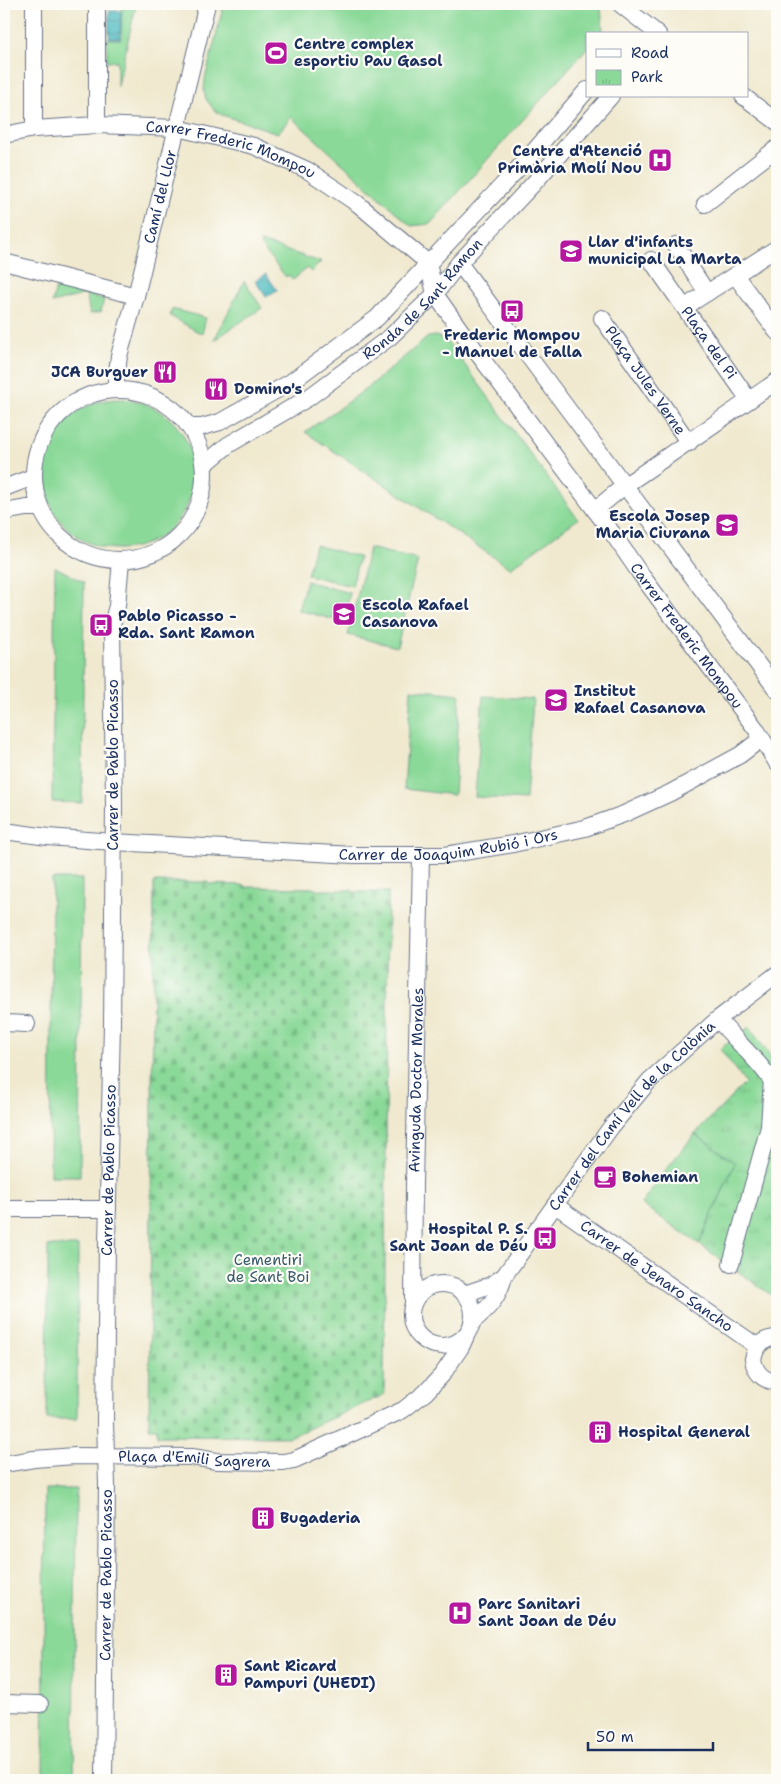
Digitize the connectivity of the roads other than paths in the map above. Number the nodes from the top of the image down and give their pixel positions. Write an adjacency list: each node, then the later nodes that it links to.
1 (34, 4): 12 (street)
2 (97, 4): 10 (street)
3 (207, 4): 11 (street, Camí del Llor)
4 (620, 4): 5 (street)
5 (646, 31)
6 (586, 91): 20 (street, Ronda de Sant Ramon)
7 (609, 98): 21 (street, Ronda de Sant Ramon)
8 (746, 98): 9 (street)
9 (777, 122)
10 (97, 126): 11 (street, Carrer Frederic Mompou); 12 (street, Carrer Frederic Mompou)
11 (177, 128): 20 (street, Carrer Frederic Mompou); 25 (street, Camí del Llor)
12 (34, 129): 13 (street, Carrer Frederic Mompou)
13 (4, 135)
14 (777, 148): 15 (street)
15 (705, 204)
16 (676, 245): 23 (street, Plaça del Pi)
17 (777, 248): 22 (street, Plaça del Pi)
18 (651, 260): 26 (street)
19 (4, 262): 25 (street)
20 (428, 263): 21 (street); 24 (street, Carrer Frederic Mompou); 32 (street, Ronda de Sant Ramon)
21 (459, 263): 24 (street, Ronda de Sant Ramon); 36 (street)
22 (735, 274): 23 (street, Plaça del Pi); 28 (street)
23 (707, 293): 26 (street, Plaça del Pi)
24 (435, 294): 34 (street, Ronda de Sant Ramon); 39 (street, Carrer Frederic Mompou)
25 (136, 296): 30 (street, Camí del Llor)
26 (685, 307): 31 (street, Plaça del Pi)
27 (602, 318): 33 (street, Plaça Jules Verne)
28 (777, 332)
29 (777, 381): 31 (street)
30 (115, 389): 32 (street); 35 (street)
31 (749, 400): 33 (street)
32 (190, 428): 34 (street)
33 (689, 443): 36 (street)
34 (204, 465): 41 (street)
35 (33, 477): 37 (street); 38 (street)
36 (624, 486): 39 (street); 42 (street)
37 (4, 488)
38 (40, 508): 40 (street); 41 (street)
39 (595, 510): 43 (street, Carrer Frederic Mompou)
40 (4, 512)
41 (121, 560): 46 (street, Carrer de Pablo Picasso)
42 (777, 690)
43 (761, 739): 44 (street, Carrer Frederic Mompou); 47 (street, Carrer de Joaquim Rubió i Ors)
44 (777, 763)
45 (4, 831): 46 (street, Carrer de Joaquim Rubió i Ors)
46 (113, 842): 47 (street, Carrer de Joaquim Rubió i Ors); 55 (street, Carrer de Pablo Picasso)
47 (421, 856): 59 (street, Avinguda Doctor Morales)
48 (777, 974): 49 (street, Carrer del Camí Vell de la Colònia)
49 (718, 1019): 52 (street); 53 (street, Carrer del Camí Vell de la Colònia)
50 (4, 1023): 51 (street)
51 (27, 1024)
52 (774, 1085): 56 (street)
53 (555, 1205): 57 (street, Carrer del Camí Vell de la Colònia); 62 (street, Carrer de Jenaro Sancho)
54 (4, 1209): 55 (street)
55 (108, 1209): 64 (street, Carrer de Pablo Picasso)
56 (731, 1264)
57 (504, 1276): 58 (street, Carrer del Camí Vell de la Colònia); 60 (street, Carrer del Camí Vell de la Colònia)
58 (464, 1294): 59 (street); 60 (street)
59 (414, 1304): 60 (street, Carrer del Camí Vell de la Colònia)
60 (469, 1329): 65 (street, Carrer del Camí Vell de la Colònia)
61 (777, 1338): 62 (street)
62 (758, 1347): 63 (street)
63 (777, 1382)
64 (106, 1456): 65 (street, Plaça d'Emili Sagrera); 66 (street, Plaça d'Emili Sagrera); 69 (street, Carrer de Pablo Picasso)
65 (283, 1462)
66 (4, 1464)
67 (4, 1703): 68 (street)
68 (40, 1704)
69 (104, 1780)

